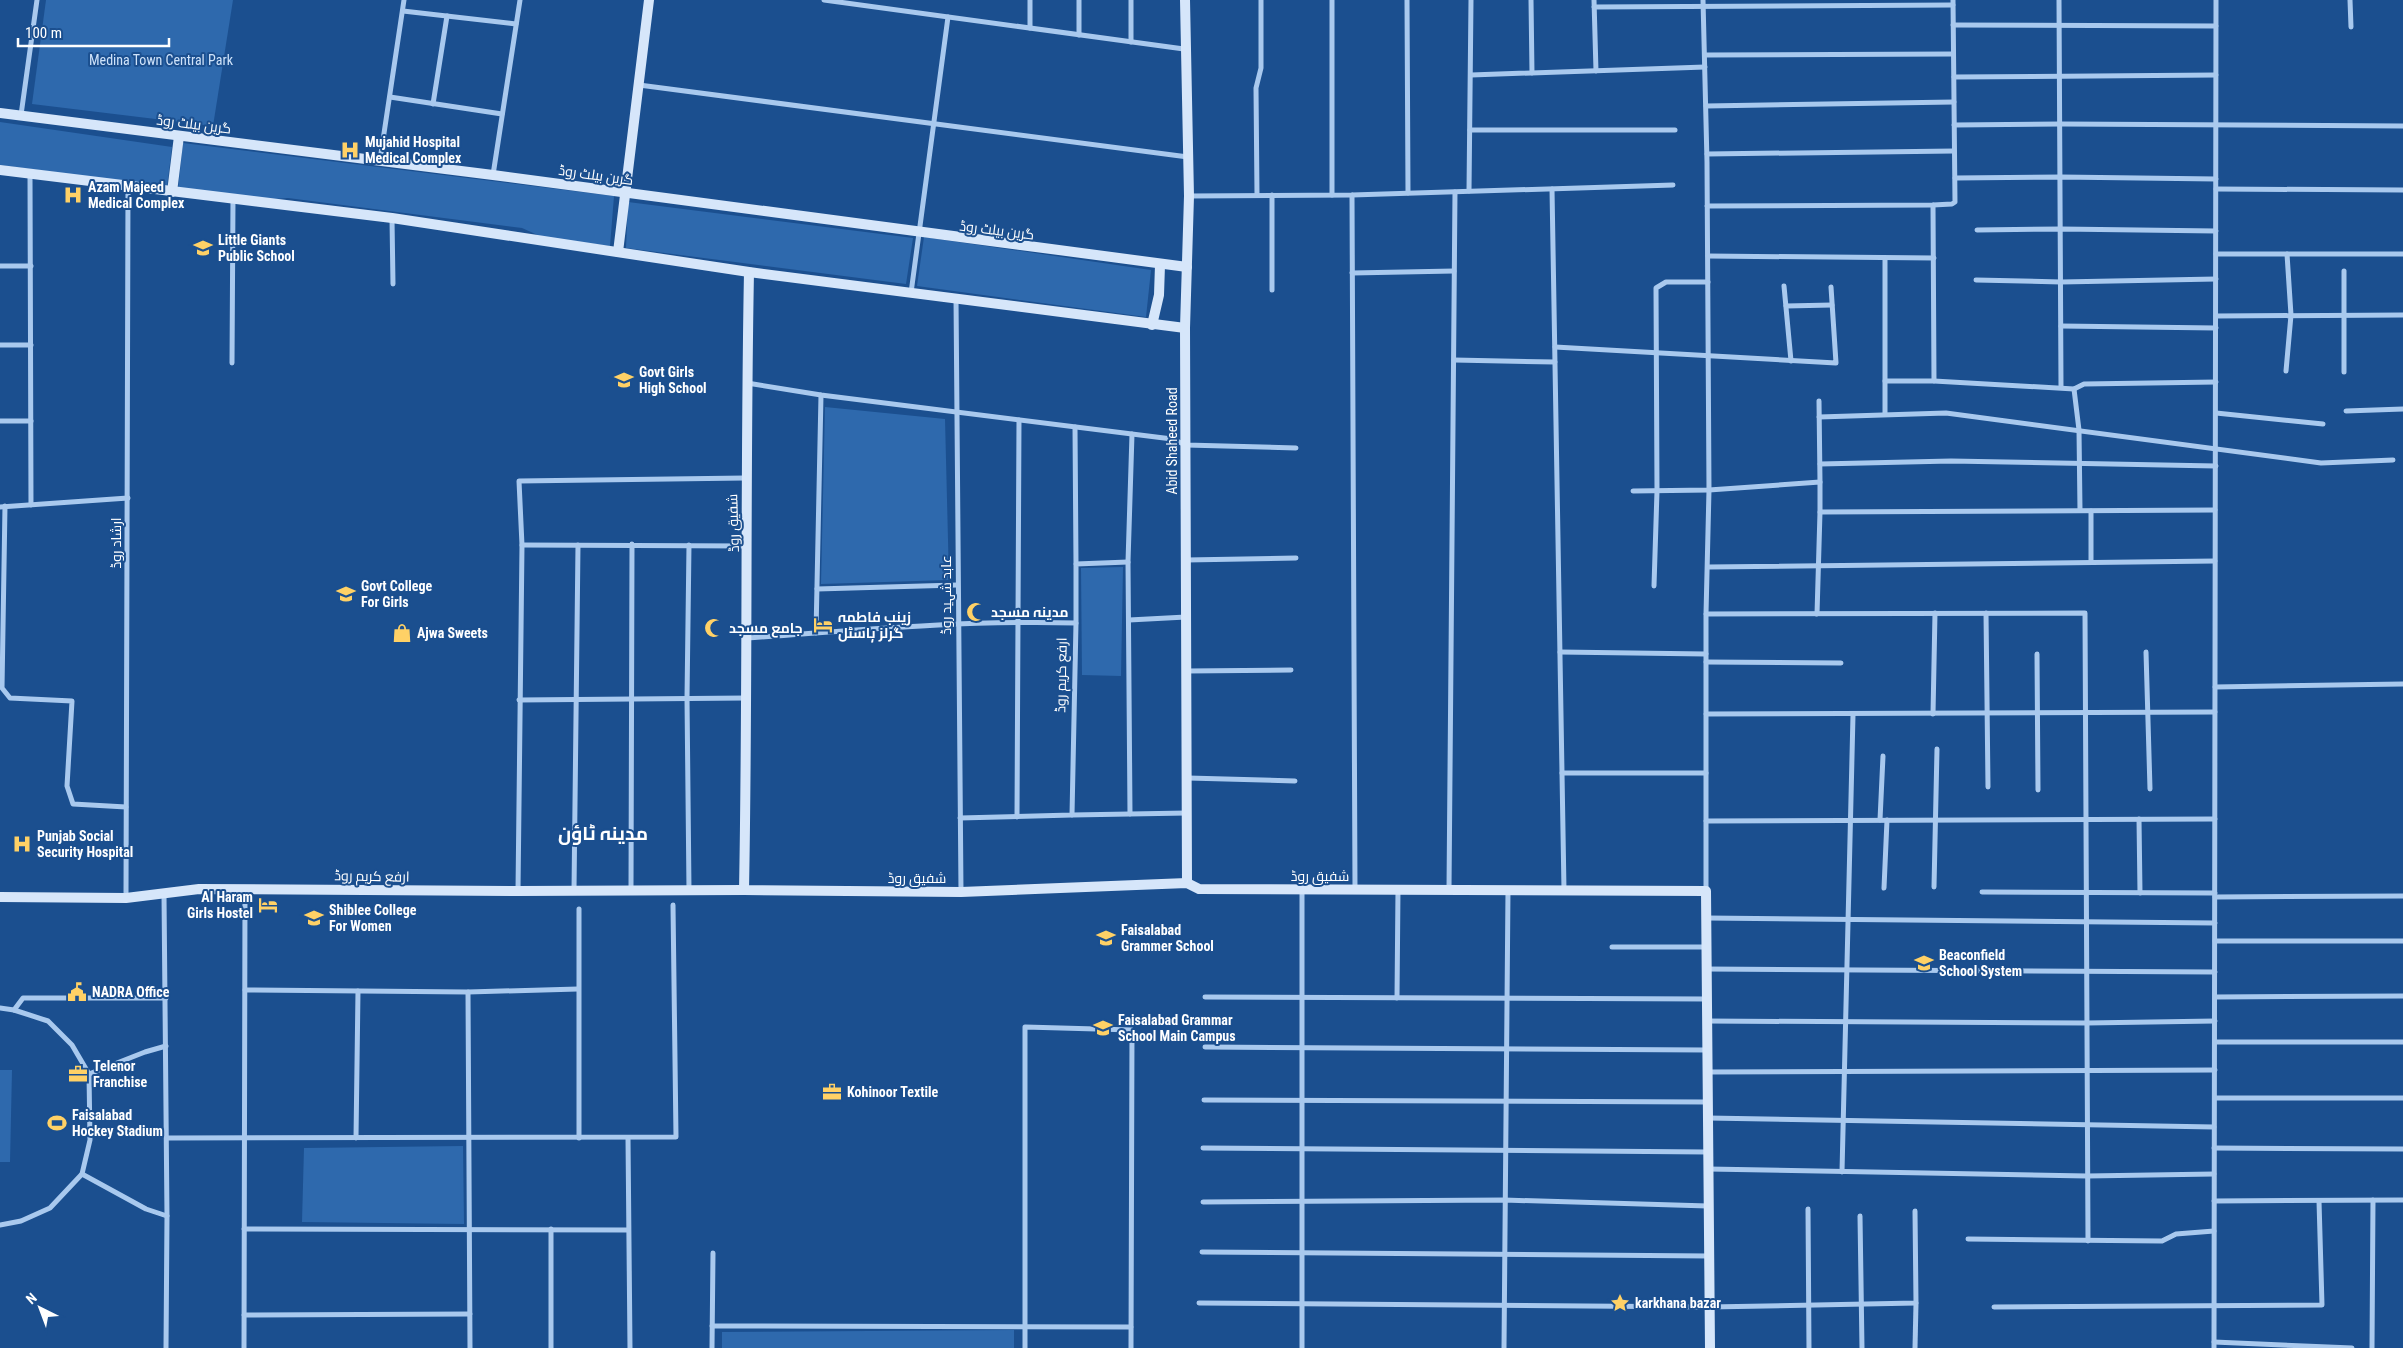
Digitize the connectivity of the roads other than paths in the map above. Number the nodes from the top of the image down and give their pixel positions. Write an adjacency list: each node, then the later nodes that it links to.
1 (36, 0): 51 (street)
2 (404, 0): 23 (street)
3 (520, 0): 26 (street)
4 (649, 0): 44 (street)
5 (824, 0): 25 (street)
6 (1030, 0): 31 (street)
7 (1079, 0): 32 (street)
8 (1132, 0): 33 (street)
9 (1185, 0): 34 (street, Abid Shaheed Road)
10 (1261, 0): 80 (street)
11 (1332, 0): 82 (street)
12 (1407, 0): 79 (street)
13 (1471, 0): 40 (street)
14 (1531, 0): 39 (street)
15 (1594, 0): 21 (street)
16 (1703, 0): 22 (street)
17 (2059, 0): 28 (street)
18 (2216, 0): 29 (street)
19 (2350, 0): 30 (street)
20 (1953, 2): 22 (street); 27 (street)
21 (1594, 7): 22 (street); 38 (street)
22 (1704, 8): 36 (street)
23 (403, 11): 24 (street); 45 (street)
24 (448, 16): 26 (street); 47 (street)
25 (948, 17): 31 (street); 52 (street)
26 (516, 24): 50 (street)
27 (1953, 25): 28 (street); 35 (street)
28 (2060, 26): 29 (street); 42 (street)
29 (2216, 26): 41 (street)
30 (2351, 27)
31 (1030, 28): 32 (street)
32 (1078, 35): 33 (street)
33 (1131, 42): 34 (street)
34 (1184, 49): 62 (street, Abid Shaheed Road)
35 (1953, 54): 36 (street); 43 (street)
36 (1705, 56): 37 (street)
37 (1705, 67): 38 (street); 48 (street)
38 (1596, 71): 39 (street)
39 (1532, 73): 40 (street)
40 (1471, 75): 57 (street)
41 (2216, 75): 42 (street); 54 (street)
42 (2061, 76): 43 (street); 53 (street)
43 (1954, 77): 46 (street)
44 (639, 85): 52 (street); 77 (street)
45 (390, 97): 47 (street); 63 (street)
46 (1954, 102): 48 (street); 55 (street)
47 (434, 104): 50 (street)
48 (1706, 106): 61 (street)
49 (0, 113): 51 (street, گرین بیلٹ روڈ)
50 (502, 114): 66 (street)
51 (21, 116): 59 (street, گرین بیلٹ روڈ)
52 (933, 124): 62 (street); 92 (street)
53 (2061, 124): 54 (street); 55 (street); 67 (street)
54 (2216, 124): 56 (street); 69 (street)
55 (1954, 126): 60 (street)
56 (2403, 126)
57 (1470, 130): 58 (street); 75 (street)
58 (1675, 130)
59 (179, 136): 63 (street, گرین بیلٹ روڈ); 76 (street)
60 (1954, 151): 61 (street); 68 (street)
61 (1707, 154): 87 (street)
62 (1188, 157): 84 (street, Abid Shaheed Road)
63 (380, 161): 66 (street, گرین بیلٹ روڈ)
64 (0, 170): 65 (street)
65 (30, 174): 71 (street); 102 (street)
66 (493, 175): 77 (street, گرین بیلٹ روڈ)
67 (2061, 176): 68 (street); 69 (street); 89 (street)
68 (1954, 178): 86 (street)
69 (2216, 179): 73 (street)
70 (1672, 185): 72 (street)
71 (128, 187): 76 (street); 172 (street, ارشاد روڈ)
72 (1552, 189): 75 (street); 130 (street)
73 (2216, 189): 74 (street); 91 (street)
74 (2403, 190)
75 (1469, 191): 78 (street)
76 (172, 192): 85 (street)
77 (624, 192): 92 (street, گرین بیلٹ روڈ); 93 (street)
78 (1455, 192): 79 (street); 104 (street)
79 (1408, 193): 83 (street)
80 (1257, 195): 81 (street); 84 (street)
81 (1272, 195): 82 (street); 115 (street)
82 (1332, 195): 83 (street)
83 (1352, 195): 107 (street)
84 (1189, 196): 103 (street, Abid Shaheed Road)
85 (233, 199): 88 (street); 136 (street)
86 (1933, 205): 87 (street); 99 (street)
87 (1708, 206): 97 (street)
88 (392, 218): 93 (street); 112 (street)
89 (2061, 229): 90 (street); 91 (street); 111 (street)
90 (1977, 230)
91 (2216, 231): 94 (street)
92 (920, 233): 100 (street, گرین بیلٹ روڈ); 116 (street)
93 (618, 252): 105 (street)
94 (2216, 254): 95 (street); 108 (street)
95 (2288, 254): 96 (street); 120 (street)
96 (2403, 254)
97 (1708, 256): 98 (street); 110 (street)
98 (1885, 258): 99 (street); 139 (street)
99 (1934, 258): 140 (street)
100 (1160, 265): 103 (street, گرین بیلٹ روڈ); 124 (street)
101 (0, 266): 102 (street)
102 (31, 266): 129 (street)
103 (1187, 267): 126 (street, Abid Shaheed Road)
104 (1454, 271): 107 (street); 133 (street)
105 (749, 272): 116 (street); 142 (street, شفیق روڈ)
106 (2344, 272): 121 (street)
107 (1352, 273): 264 (street)
108 (2216, 279): 111 (street); 123 (street)
109 (1976, 280): 111 (street)
110 (1708, 282): 131 (street); 132 (street)
111 (2061, 282): 125 (street)
112 (393, 284)
113 (1784, 286): 119 (street)
114 (1831, 287): 118 (street)
115 (1272, 290)
116 (911, 293): 117 (street)
117 (956, 298): 124 (street); 149 (street, عابد شہید روڈ)
118 (1832, 305): 119 (street); 134 (street)
119 (1786, 306): 134 (street)
120 (2291, 315): 121 (street); 123 (street); 137 (street)
121 (2344, 315): 122 (street); 138 (street)
122 (2403, 315)
123 (2216, 316): 127 (street)
124 (1152, 325): 126 (street)
125 (2061, 326): 127 (street); 143 (street)
126 (1185, 328): 160 (street, Abid Shaheed Road)
127 (2216, 328): 141 (street)
128 (0, 345): 129 (street)
129 (31, 345): 155 (street)
130 (1555, 347): 131 (street); 135 (street)
131 (1656, 354): 132 (street); 171 (street)
132 (1708, 357): 134 (street); 169 (street)
133 (1454, 360): 135 (street); 257 (street)
134 (1791, 361)
135 (1555, 362): 207 (street)
136 (232, 364)
137 (2286, 372)
138 (2344, 372)
139 (1885, 381): 140 (street); 151 (street)
140 (1934, 381): 143 (street)
141 (2216, 382): 144 (street); 150 (street)
142 (747, 383): 145 (street); 167 (street, شفیق روڈ)
143 (2061, 387): 144 (street)
144 (2074, 388): 158 (street)
145 (821, 396): 149 (street); 195 (street)
146 (1818, 401): 152 (street)
147 (2403, 409): 148 (street)
148 (2346, 411)
149 (958, 413): 153 (street); 193 (street, عابد شہید روڈ)
150 (2216, 413): 156 (street); 162 (street)
151 (1885, 414): 152 (street); 158 (street)
152 (1819, 417): 164 (street)
153 (1019, 420): 157 (street); 202 (street)
154 (0, 421): 155 (street)
155 (31, 421): 173 (street)
156 (2323, 424)
157 (1074, 427): 159 (street); 190 (street)
158 (2078, 430): 162 (street); 165 (street)
159 (1132, 434): 160 (street); 188 (street)
160 (1186, 444): 161 (street); 186 (street, Abid Shaheed Road)
161 (1296, 448)
162 (2216, 450): 163 (street); 166 (street)
163 (2393, 460)
164 (1820, 464): 165 (street); 168 (street)
165 (2079, 464): 166 (street); 175 (street)
166 (2216, 466): 176 (street)
167 (745, 478): 180 (street); 183 (street, شفیق روڈ)
168 (1820, 482): 169 (street); 178 (street)
169 (1709, 490): 171 (street); 192 (street)
170 (1632, 491): 171 (street)
171 (1657, 491): 194 (street)
172 (128, 498): 173 (street); 240 (street, ارشاد روڈ)
173 (31, 504): 174 (street)
174 (2, 507): 184 (street)
175 (2080, 510): 177 (street); 178 (street)
176 (2216, 510): 177 (street); 187 (street)
177 (2091, 511): 189 (street)
178 (1820, 512): 191 (street)
179 (632, 544): 181 (street); 182 (street); 218 (street)
180 (522, 545): 181 (street); 222 (street)
181 (578, 545): 221 (street)
182 (689, 545): 183 (street); 219 (street)
183 (748, 546): 206 (street, شفیق روڈ)
184 (2, 550): 217 (street)
185 (1296, 558): 186 (street)
186 (1186, 560): 200 (street, Abid Shaheed Road)
187 (2215, 561): 189 (street); 216 (street)
188 (1128, 562): 190 (street); 201 (street)
189 (2091, 562): 191 (street)
190 (1076, 564): 204 (street)
191 (1818, 565): 192 (street); 198 (street)
192 (1708, 567): 197 (street)
193 (957, 585): 195 (street); 203 (street, عابد شہید روڈ)
194 (1654, 586)
195 (818, 589): 205 (street)
196 (1986, 613): 199 (street); 226 (street); 229 (street)
197 (1706, 614): 198 (street); 209 (street)
198 (1817, 614): 199 (street)
199 (1935, 614): 228 (street)
200 (1187, 617): 201 (street); 214 (street, Abid Shaheed Road)
201 (1128, 620): 242 (street)
202 (1018, 621): 203 (street, ارفع کریم روڈ); 204 (street, ارفع کریم روڈ); 244 (street)
203 (957, 624): 205 (street, ارفع کریم روڈ); 245 (street, عابد شہید روڈ)
204 (1076, 624): 243 (street, ارفع کریم روڈ)
205 (816, 633): 206 (street, ارفع کریم روڈ)
206 (747, 638): 220 (street, شفیق روڈ)
207 (1560, 652): 209 (street); 233 (street)
208 (2146, 652): 223 (street)
209 (1706, 654): 211 (street)
210 (2038, 654): 225 (street)
211 (1706, 662): 212 (street); 227 (street)
212 (1841, 663)
213 (1291, 670): 214 (street)
214 (1187, 671): 235 (street, Abid Shaheed Road)
215 (2403, 684): 216 (street)
216 (2215, 687): 224 (street)
217 (1, 688): 240 (street)
218 (632, 698): 219 (street); 221 (street); 260 (street)
219 (687, 698): 220 (street); 261 (street)
220 (748, 698): 262 (street, شفیق روڈ)
221 (575, 699): 222 (street); 259 (street)
222 (520, 700): 267 (street)
223 (2148, 712): 224 (street); 226 (street); 238 (street)
224 (2215, 712): 248 (street)
225 (2038, 713): 226 (street); 229 (street); 239 (street)
226 (2086, 713): 246 (street)
227 (1706, 714): 230 (street); 234 (street)
228 (1933, 714): 229 (street); 230 (street)
229 (1987, 714): 237 (street)
230 (1853, 715): 249 (street)
231 (1938, 749): 251 (street)
232 (1883, 756): 250 (street)
233 (1562, 773): 234 (street); 266 (street)
234 (1706, 773): 252 (street)
235 (1188, 778): 236 (street); 241 (street, Abid Shaheed Road)
236 (1295, 780)
237 (1988, 787)
238 (2150, 789)
239 (2038, 790)
240 (126, 807): 277 (street, ارشاد روڈ)
241 (1188, 813): 242 (street); 253 (street, Abid Shaheed Road)
242 (1130, 814): 243 (street)
243 (1072, 815): 244 (street)
244 (1017, 816): 245 (street)
245 (960, 818): 269 (street, عابد شہید روڈ)
246 (2086, 818): 247 (street); 251 (street); 271 (street)
247 (2139, 819): 248 (street); 272 (street)
248 (2215, 819): 274 (street)
249 (1850, 820): 250 (street); 252 (street); 281 (street)
250 (1883, 820): 251 (street); 255 (street)
251 (1935, 820): 254 (street)
252 (1706, 821): 268 (street)
253 (1187, 883): 263 (street, شفیق روڈ); 269 (street, شفیق روڈ)
254 (1934, 887)
255 (1884, 888)
256 (245, 889): 267 (street, ارفع کریم روڈ); 273 (street, ارفع کریم روڈ); 293 (street)
257 (1449, 889): 258 (street, شفیق روڈ); 265 (street, شفیق روڈ)
258 (1508, 889): 266 (street, شفیق روڈ); 301 (street)
259 (574, 890): 260 (street, ارفع کریم روڈ); 267 (street, ارفع کریم روڈ)
260 (631, 890): 261 (street, ارفع کریم روڈ)
261 (689, 890): 262 (street, ارفع کریم روڈ)
262 (744, 890): 269 (street, شفیق روڈ)
263 (1302, 890): 264 (street, شفیق روڈ); 299 (street)
264 (1355, 890): 265 (street, شفیق روڈ)
265 (1398, 890): 300 (street)
266 (1564, 890): 268 (street, شفیق روڈ)
267 (518, 891)
268 (1706, 891): 280 (street)
269 (961, 892)
270 (1982, 892): 271 (street)
271 (2086, 893): 272 (street); 282 (street)
272 (2140, 893): 274 (street)
273 (164, 895): 277 (street, ارفع کریم روڈ); 298 (street)
274 (2215, 895): 275 (street); 283 (street)
275 (2403, 896)
276 (0, 897): 277 (street, ارفع کریم روڈ)
277 (126, 898)
278 (673, 905): 337 (street)
279 (579, 909): 292 (street)
280 (1706, 918): 281 (street); 287 (street)
281 (1848, 919): 282 (street); 289 (street)
282 (2087, 922): 283 (street); 290 (street)
283 (2215, 922): 284 (street)
284 (2215, 941): 285 (street); 291 (street)
285 (2403, 941)
286 (1612, 947): 287 (street)
287 (1706, 947): 288 (street)
288 (1706, 969): 289 (street); 303 (street)
289 (1847, 970): 290 (street); 308 (street)
290 (2087, 972): 291 (street); 309 (street)
291 (2215, 972): 302 (street)
292 (578, 989): 295 (street); 336 (street)
293 (245, 990): 294 (street); 333 (street)
294 (358, 991): 295 (street); 334 (street)
295 (468, 992): 335 (street)
296 (2403, 996): 302 (street)
297 (1205, 997): 299 (street)
298 (166, 998): 305 (street); 312 (street)
299 (1302, 998): 300 (street); 314 (street)
300 (1397, 998): 301 (street)
301 (1507, 998): 303 (street); 315 (street)
302 (2215, 998): 307 (street)
303 (1707, 999): 306 (street)
304 (0, 1008): 305 (street)
305 (14, 1010): 321 (street)
306 (1707, 1021): 308 (street); 316 (street)
307 (2214, 1021): 309 (street); 310 (street)
308 (1846, 1022): 309 (street); 318 (street)
309 (2087, 1023): 319 (street)
310 (2215, 1042): 311 (street); 317 (street)
311 (2403, 1042)
312 (166, 1046): 321 (street); 332 (street)
313 (1205, 1047): 314 (street)
314 (1302, 1048): 315 (street); 325 (street)
315 (1506, 1049): 316 (street); 326 (street)
316 (1707, 1050): 320 (street)
317 (2214, 1070): 319 (street); 322 (street)
318 (1845, 1071): 319 (street); 320 (street); 329 (street)
319 (2087, 1071): 330 (street)
320 (1707, 1072): 327 (street)
321 (89, 1074): 346 (street)
322 (2214, 1098): 323 (street); 331 (street)
323 (2403, 1098)
324 (1204, 1100): 325 (street)
325 (1302, 1100): 326 (street); 340 (street)
326 (1506, 1101): 327 (street); 342 (street)
327 (1708, 1102): 328 (street)
328 (1708, 1118): 329 (street); 343 (street)
329 (1844, 1120): 330 (street); 345 (street)
330 (2087, 1125): 331 (street); 348 (street)
331 (2214, 1127): 339 (street)
332 (167, 1138): 333 (street); 359 (street)
333 (243, 1138): 334 (street); 363 (street)
334 (356, 1138): 335 (street)
335 (470, 1138): 336 (street); 362 (street)
336 (579, 1138): 337 (street)
337 (628, 1138): 365 (street)
338 (1203, 1148): 340 (street)
339 (2214, 1148): 341 (street); 347 (street)
340 (1302, 1149): 342 (street); 355 (street)
341 (2403, 1149)
342 (1506, 1150): 343 (street); 349 (street)
343 (1708, 1152): 344 (street)
344 (1708, 1169): 345 (street); 356 (street)
345 (1842, 1172): 348 (street)
346 (82, 1174): 359 (street); 361 (street)
347 (2214, 1174): 348 (street); 352 (street)
348 (2087, 1176): 368 (street)
349 (1504, 1200): 355 (street); 356 (street); 372 (street)
350 (2373, 1200): 351 (street); 353 (street); 404 (street)
351 (2403, 1200)
352 (2214, 1201): 353 (street); 366 (street)
353 (2319, 1201): 379 (street)
354 (1203, 1202): 355 (street)
355 (1302, 1203): 371 (street)
356 (1708, 1206): 373 (street)
357 (1808, 1209): 378 (street)
358 (1915, 1211): 376 (street)
359 (167, 1216): 389 (street)
360 (1860, 1216): 375 (street)
361 (0, 1225)
362 (470, 1228): 363 (street); 364 (street); 384 (street)
363 (244, 1229): 383 (street)
364 (551, 1229): 365 (street); 392 (street)
365 (628, 1230): 393 (street)
366 (2214, 1231): 368 (street); 379 (street)
367 (1968, 1239): 368 (street)
368 (2088, 1241)
369 (1202, 1252): 371 (street)
370 (713, 1253): 386 (street)
371 (1302, 1253): 372 (street); 377 (street)
372 (1505, 1254): 373 (street); 380 (street)
373 (1709, 1256): 381 (street)
374 (1199, 1303): 377 (street)
375 (1862, 1303): 376 (street); 378 (street); 401 (street)
376 (1916, 1303): 402 (street)
377 (1302, 1304): 380 (street); 397 (street)
378 (1809, 1304): 381 (street); 400 (street)
379 (2214, 1304): 382 (street); 388 (street)
380 (1504, 1305): 381 (street); 398 (street)
381 (1709, 1307): 399 (street)
382 (1994, 1307)
383 (244, 1314): 384 (street); 390 (street)
384 (470, 1314): 391 (street)
385 (1025, 1325): 386 (street); 387 (street); 387 (street); 395 (street)
386 (712, 1326): 394 (street)
387 (1130, 1327): 396 (street)
388 (2214, 1345): 403 (street)
389 (166, 1348)
390 (244, 1348)
391 (470, 1348)
392 (551, 1348)
393 (630, 1348)
394 (712, 1348)
395 (1025, 1348)
396 (1131, 1348)
397 (1302, 1348)
398 (1504, 1348)
399 (1710, 1348)
400 (1809, 1348)
401 (1862, 1348)
402 (1915, 1348)
403 (2352, 1348)
404 (2372, 1348)

